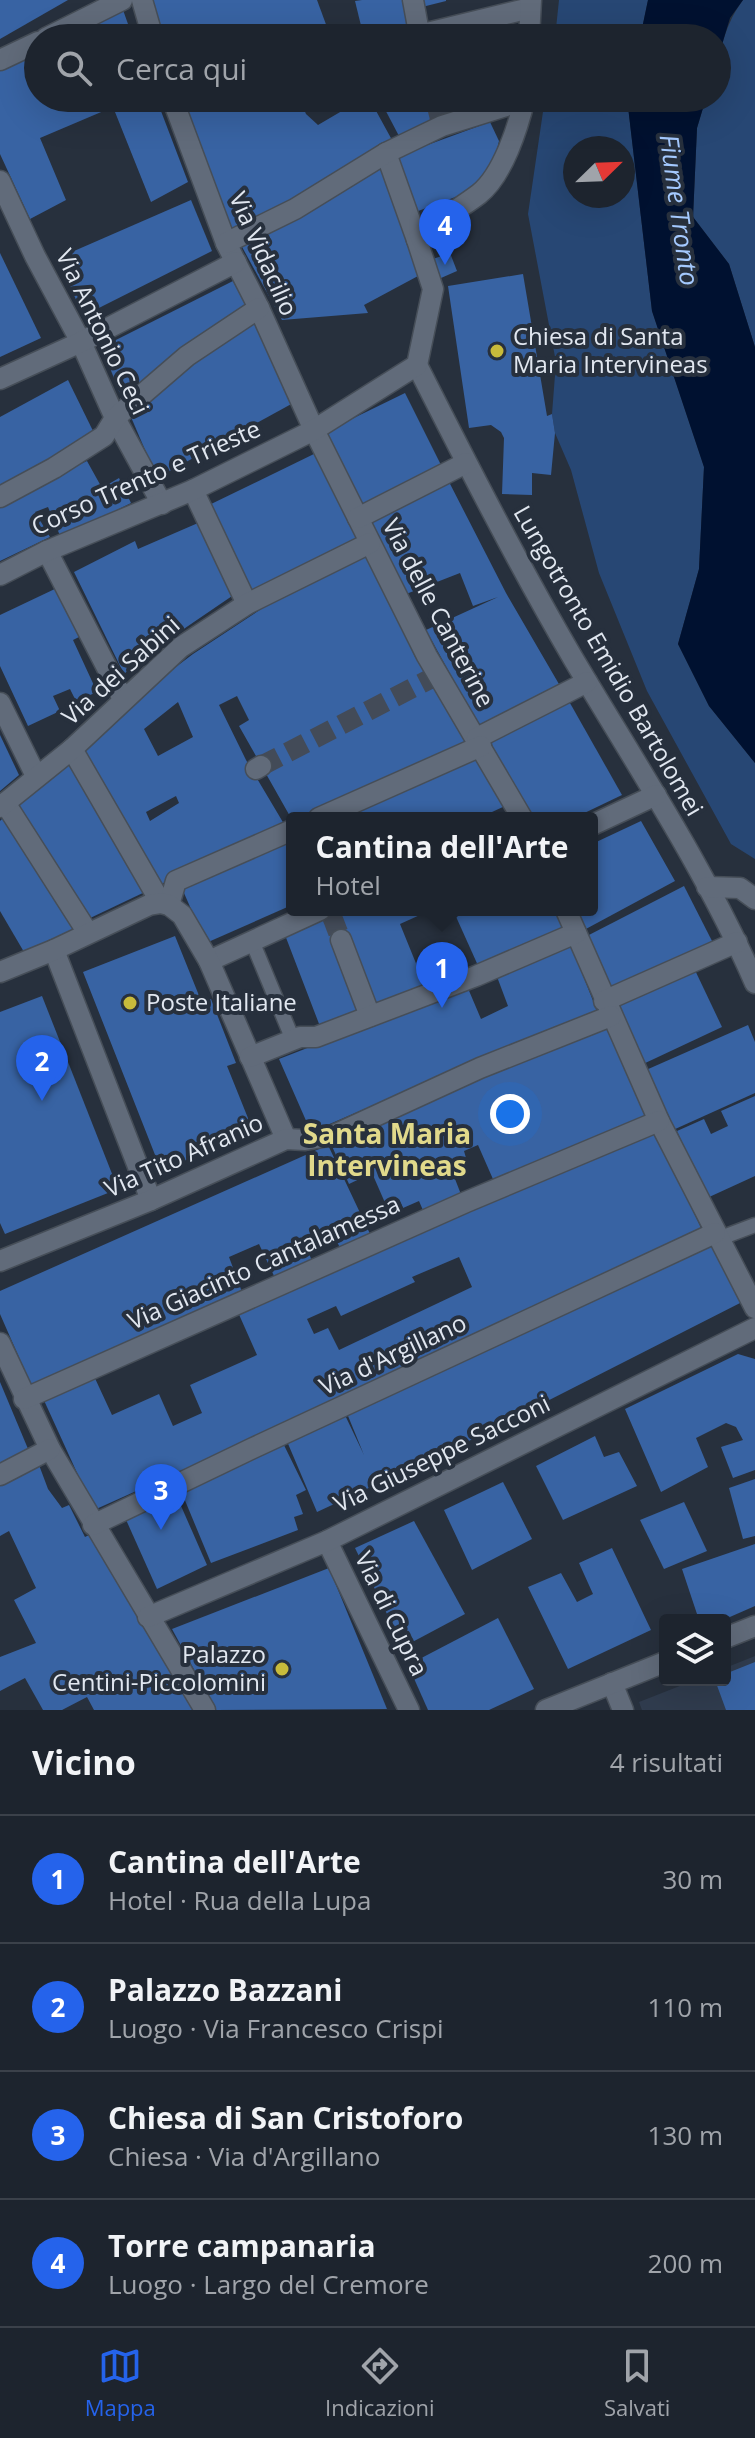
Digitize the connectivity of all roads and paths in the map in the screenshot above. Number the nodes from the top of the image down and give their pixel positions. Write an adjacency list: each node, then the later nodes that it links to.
1 (122, 0): 5 (street)
2 (142, 0): 6 (street)
3 (413, 0): 7 (street)
4 (531, 4): 8 (street); 9 (street)
5 (74, 24)
6 (149, 24)
7 (417, 24)
8 (461, 24)
9 (530, 24)
10 (24, 49): 11 (street)
11 (0, 60)
12 (177, 112): 18 (street, Via Vidacilio)
13 (478, 112): 15 (street)
14 (520, 112): 17 (street)
15 (386, 153): 17 (street); 18 (street)
16 (0, 181): 20 (street, Via Antonio Ceci)
17 (417, 240): 21 (street)
18 (231, 252): 19 (street, Via Vidacilio); 20 (street)
19 (259, 308): 23 (street); 24 (street, Via Vidacilio)
20 (81, 342): 22 (street); 23 (street, Via Antonio Ceci)
21 (417, 365): 24 (street, Corso Trento e Trieste); 25 (street, Lungotronto Emidio Bartolomei)
22 (0, 379)
23 (115, 418): 27 (street); 28 (street, Via Antonio Ceci)
24 (314, 430): 26 (street, Corso Trento e Trieste); 29 (street, Via delle Canterine)
25 (466, 463): 29 (street); 34 (street, Lungotronto Emidio Bartolomei)
26 (193, 490): 28 (street, Corso Trento e Trieste); 33 (street)
27 (0, 497)
28 (162, 504): 31 (street, Corso Trento e Trieste)
29 (358, 518): 30 (street, Via delle Canterine)
30 (370, 543): 33 (street, Via dei Sabini); 37 (street, Via delle Canterine)
31 (47, 551): 32 (street, Corso Trento e Trieste); 35 (street)
32 (0, 575)
33 (247, 604): 35 (street, Via dei Sabini)
34 (587, 682): 37 (street); 40 (street, Lungotronto Emidio Bartolomei)
35 (123, 699): 38 (street, Via dei Sabini)
36 (0, 703): 39 (street)
37 (479, 742): 42 (street); 43 (street, Via delle Canterine)
38 (72, 749): 39 (street, Via dei Sabini); 48 (street)
39 (36, 776): 41 (street, Via dei Sabini)
40 (656, 795): 44 (street); 46 (street, Lungotronto Emidio Bartolomei)
41 (2, 805): 51 (street)
42 (332, 812)
43 (519, 812)
44 (598, 822)
45 (286, 833): 48 (street)
46 (707, 887): 47 (street); 55 (street, Lungotronto Emidio Bartolomei)
47 (755, 899)
48 (165, 904): 51 (street); 57 (street)
49 (314, 916): 54 (street)
50 (569, 916): 52 (street)
51 (88, 933): 56 (street)
52 (576, 933): 60 (street); 61 (street)
53 (341, 940): 61 (street)
54 (252, 941): 57 (street); 62 (lane)
55 (737, 942): 59 (street, Lungotronto Emidio Bartolomei); 60 (street, Via Tito Afranio)
56 (54, 950): 58 (street); 66 (street)
57 (209, 961): 63 (street)
58 (0, 972)
59 (755, 983)
60 (608, 1008): 64 (street); 65 (street, Via Tito Afranio)
61 (370, 1016): 62 (street)
62 (293, 1040): 63 (street)
63 (250, 1057): 65 (street)
64 (659, 1121): 68 (street); 73 (street, Via Giacinto Cantalamessa)
65 (286, 1139): 66 (street, Via Tito Afranio)
66 (151, 1200): 69 (street, Via Tito Afranio)
67 (755, 1225): 68 (lane)
68 (717, 1236): 70 (street); 76 (street, Via d'Argillano)
69 (0, 1261)
70 (755, 1308)
71 (755, 1328): 77 (street, Via Giuseppe Sacconi)
72 (0, 1343): 73 (street)
73 (24, 1399): 74 (street)
74 (50, 1449): 75 (street); 76 (street)
75 (0, 1475)
76 (93, 1525): 78 (street)
77 (327, 1541): 78 (street, Via Giuseppe Sacconi); 84 (street, Via di Cupra)
78 (148, 1617): 83 (street)
79 (755, 1626): 80 (street)
80 (731, 1636)
81 (659, 1664): 82 (street)
82 (612, 1683): 85 (street); 86 (street)
83 (205, 1710)
84 (409, 1710)
85 (546, 1710)
86 (623, 1710)

